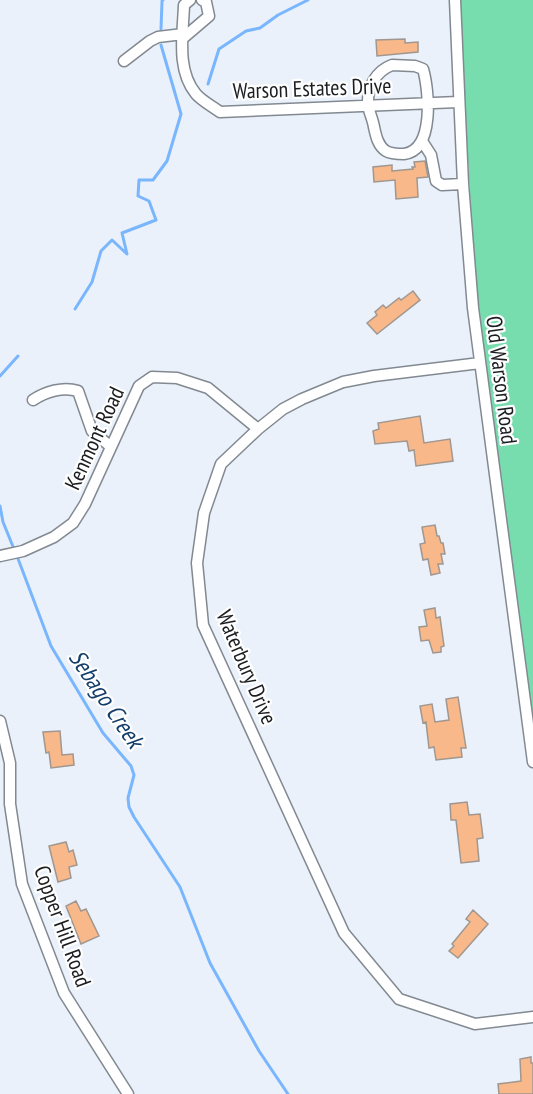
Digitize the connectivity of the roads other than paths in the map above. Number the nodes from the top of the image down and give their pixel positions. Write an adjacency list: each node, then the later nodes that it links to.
1 (190, 0): 4 (street, Warson Estates Drive)
2 (202, 0): 4 (street)
3 (455, 0): 6 (street, Old Warson Road)
4 (182, 37): 5 (street); 8 (street, Warson Estates Drive)
5 (124, 61)
6 (458, 102): 7 (street, Warson Estates Drive); 10 (street, Old Warson Road)
7 (428, 103): 8 (street, Warson Estates Drive); 8 (street); 9 (street)
8 (368, 106): 9 (street)
9 (422, 141): 10 (street)
10 (463, 184): 11 (street, Old Warson Road)
11 (480, 363): 13 (street, Waterbury Drive); 17 (street, Old Warson Road)
12 (33, 400): 14 (street)
13 (258, 429): 14 (street, Kenmont Road); 19 (street, Waterbury Drive)
14 (111, 447): 15 (street, Kenmont Road)
15 (4, 556)
16 (0, 721): 18 (street, Copper Hill Road)
17 (533, 762)
18 (5, 804): 20 (street, Copper Hill Road)
19 (533, 1017)
20 (128, 1094)

